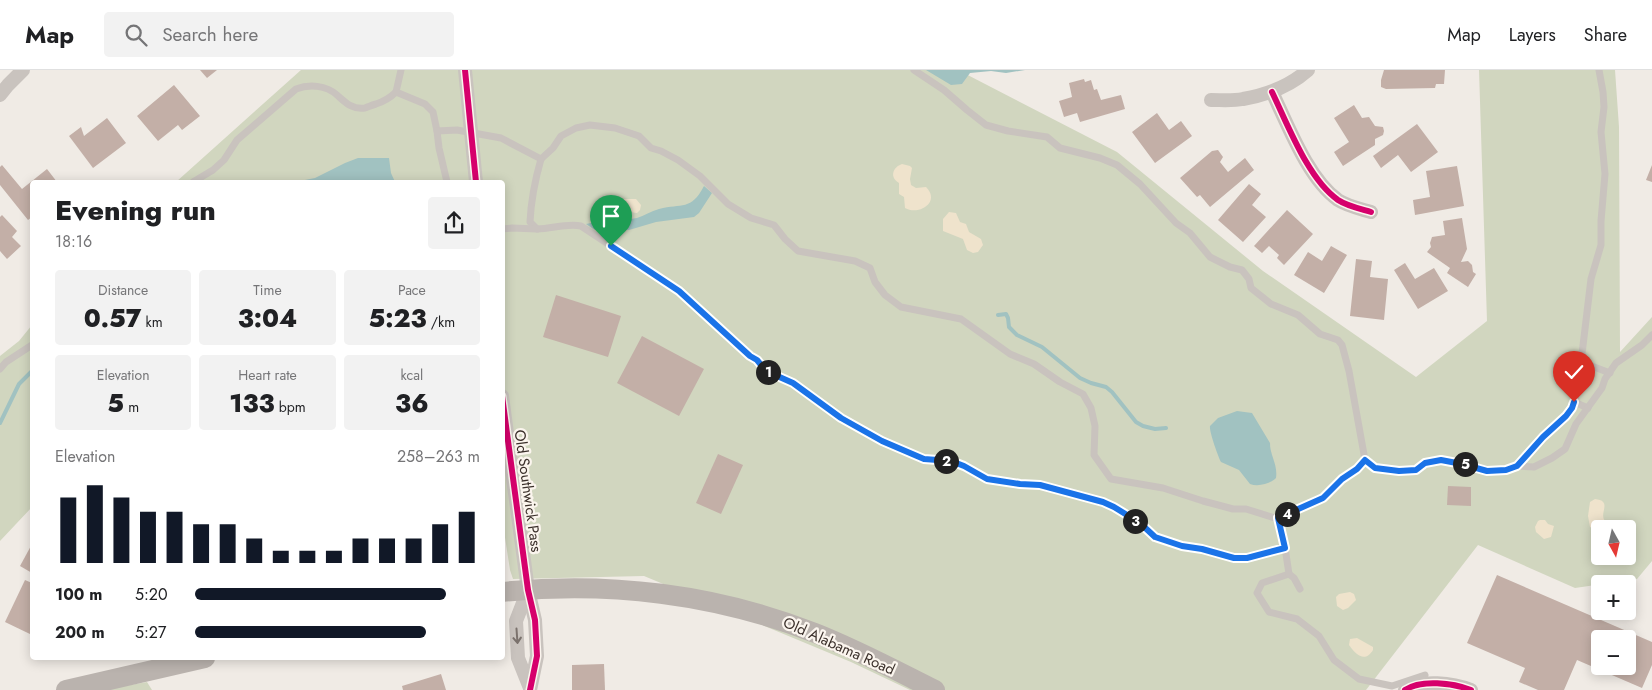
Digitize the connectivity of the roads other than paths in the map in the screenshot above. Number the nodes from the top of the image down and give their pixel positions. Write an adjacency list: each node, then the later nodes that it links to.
1 (24, 70): 9 (street)
2 (401, 70): 7 (lane)
3 (464, 70): 12 (street)
4 (914, 70): 28 (lane)
5 (1308, 70): 8 (street)
6 (1600, 70): 22 (lane)
7 (396, 92): 11 (lane); 14 (lane)
8 (1272, 92): 10 (street); 17 (street)
9 (0, 95)
10 (1211, 100)
11 (437, 131): 12 (lane); 15 (lane)
12 (471, 133): 13 (lane); 16 (street)
13 (541, 159): 19 (lane); 30 (lane)
14 (196, 180)
15 (447, 180)
16 (476, 180)
17 (1371, 212)
18 (505, 229): 19 (lane)
19 (537, 229): 31 (lane)
20 (1652, 335): 24 (lane)
21 (30, 347): 23 (lane)
22 (1581, 362): 24 (lane); 25 (lane)
23 (0, 369)
24 (1610, 373): 26 (lane)
25 (1574, 402): 26 (lane); 29 (lane)
26 (1588, 408): 29 (lane)
27 (505, 418): 34 (street, Old Southwick Pass)
28 (1365, 460): 29 (lane); 30 (lane)
29 (1517, 466)
30 (1278, 518): 31 (lane)
31 (1285, 548): 32 (lane)
32 (1289, 574): 33 (lane); 38 (lane)
33 (1300, 589)
34 (528, 590): 35 (main road, Old Alabama Road); 40 (street, Old Southwick Pass); 40 (street, one-way to 40); 42 (main road, Old Alabama Road)
35 (505, 592)
36 (196, 660): 41 (main road)
37 (1425, 675): 38 (lane)
38 (1384, 687)
39 (1445, 687): 43 (street); 44 (street)
40 (530, 689)
41 (66, 690)
42 (935, 690)
43 (1405, 690)
44 (1471, 690)

